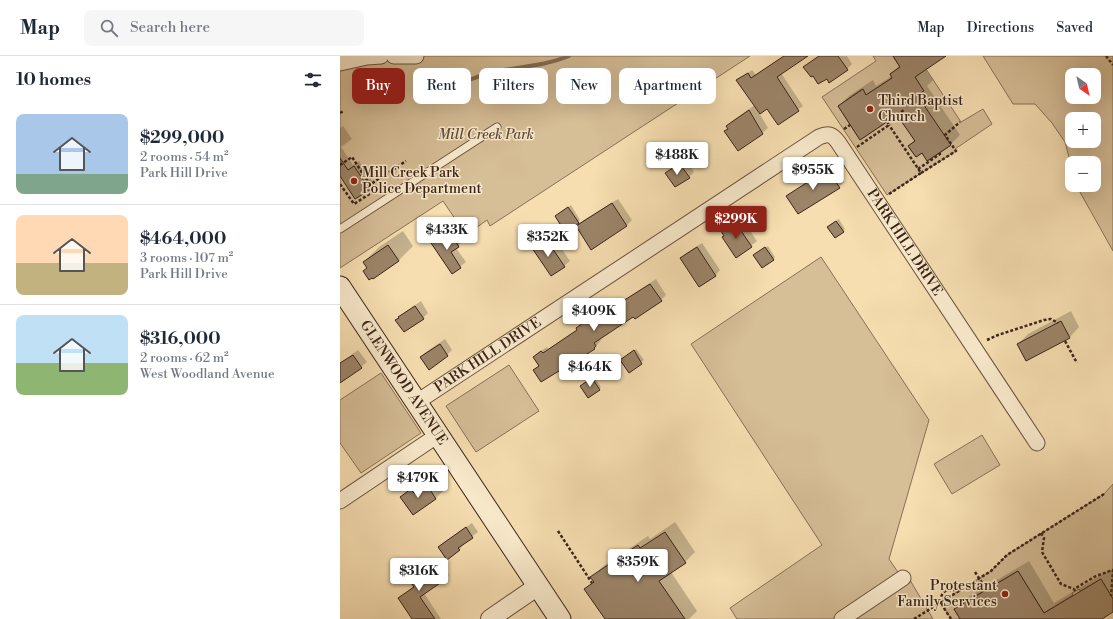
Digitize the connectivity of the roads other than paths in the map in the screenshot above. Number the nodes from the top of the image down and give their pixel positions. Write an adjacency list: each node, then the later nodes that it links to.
1 (382, 56): 4 (street)
2 (394, 56): 3 (street)
3 (416, 56)
4 (340, 63)
5 (497, 127): 6 (lane)
6 (340, 229)
7 (340, 287): 8 (main road, GLENWOOD AVENUE)
8 (416, 402): 9 (main road, GLENWOOD AVENUE); 10 (street, PARK HILL DRIVE)
9 (438, 435): 11 (street); 13 (main road, GLENWOOD AVENUE)
10 (1037, 443)
11 (340, 501)
12 (902, 578): 16 (street)
13 (538, 586): 14 (street); 15 (main road, GLENWOOD AVENUE)
14 (490, 619)
15 (560, 619)
16 (842, 619)

